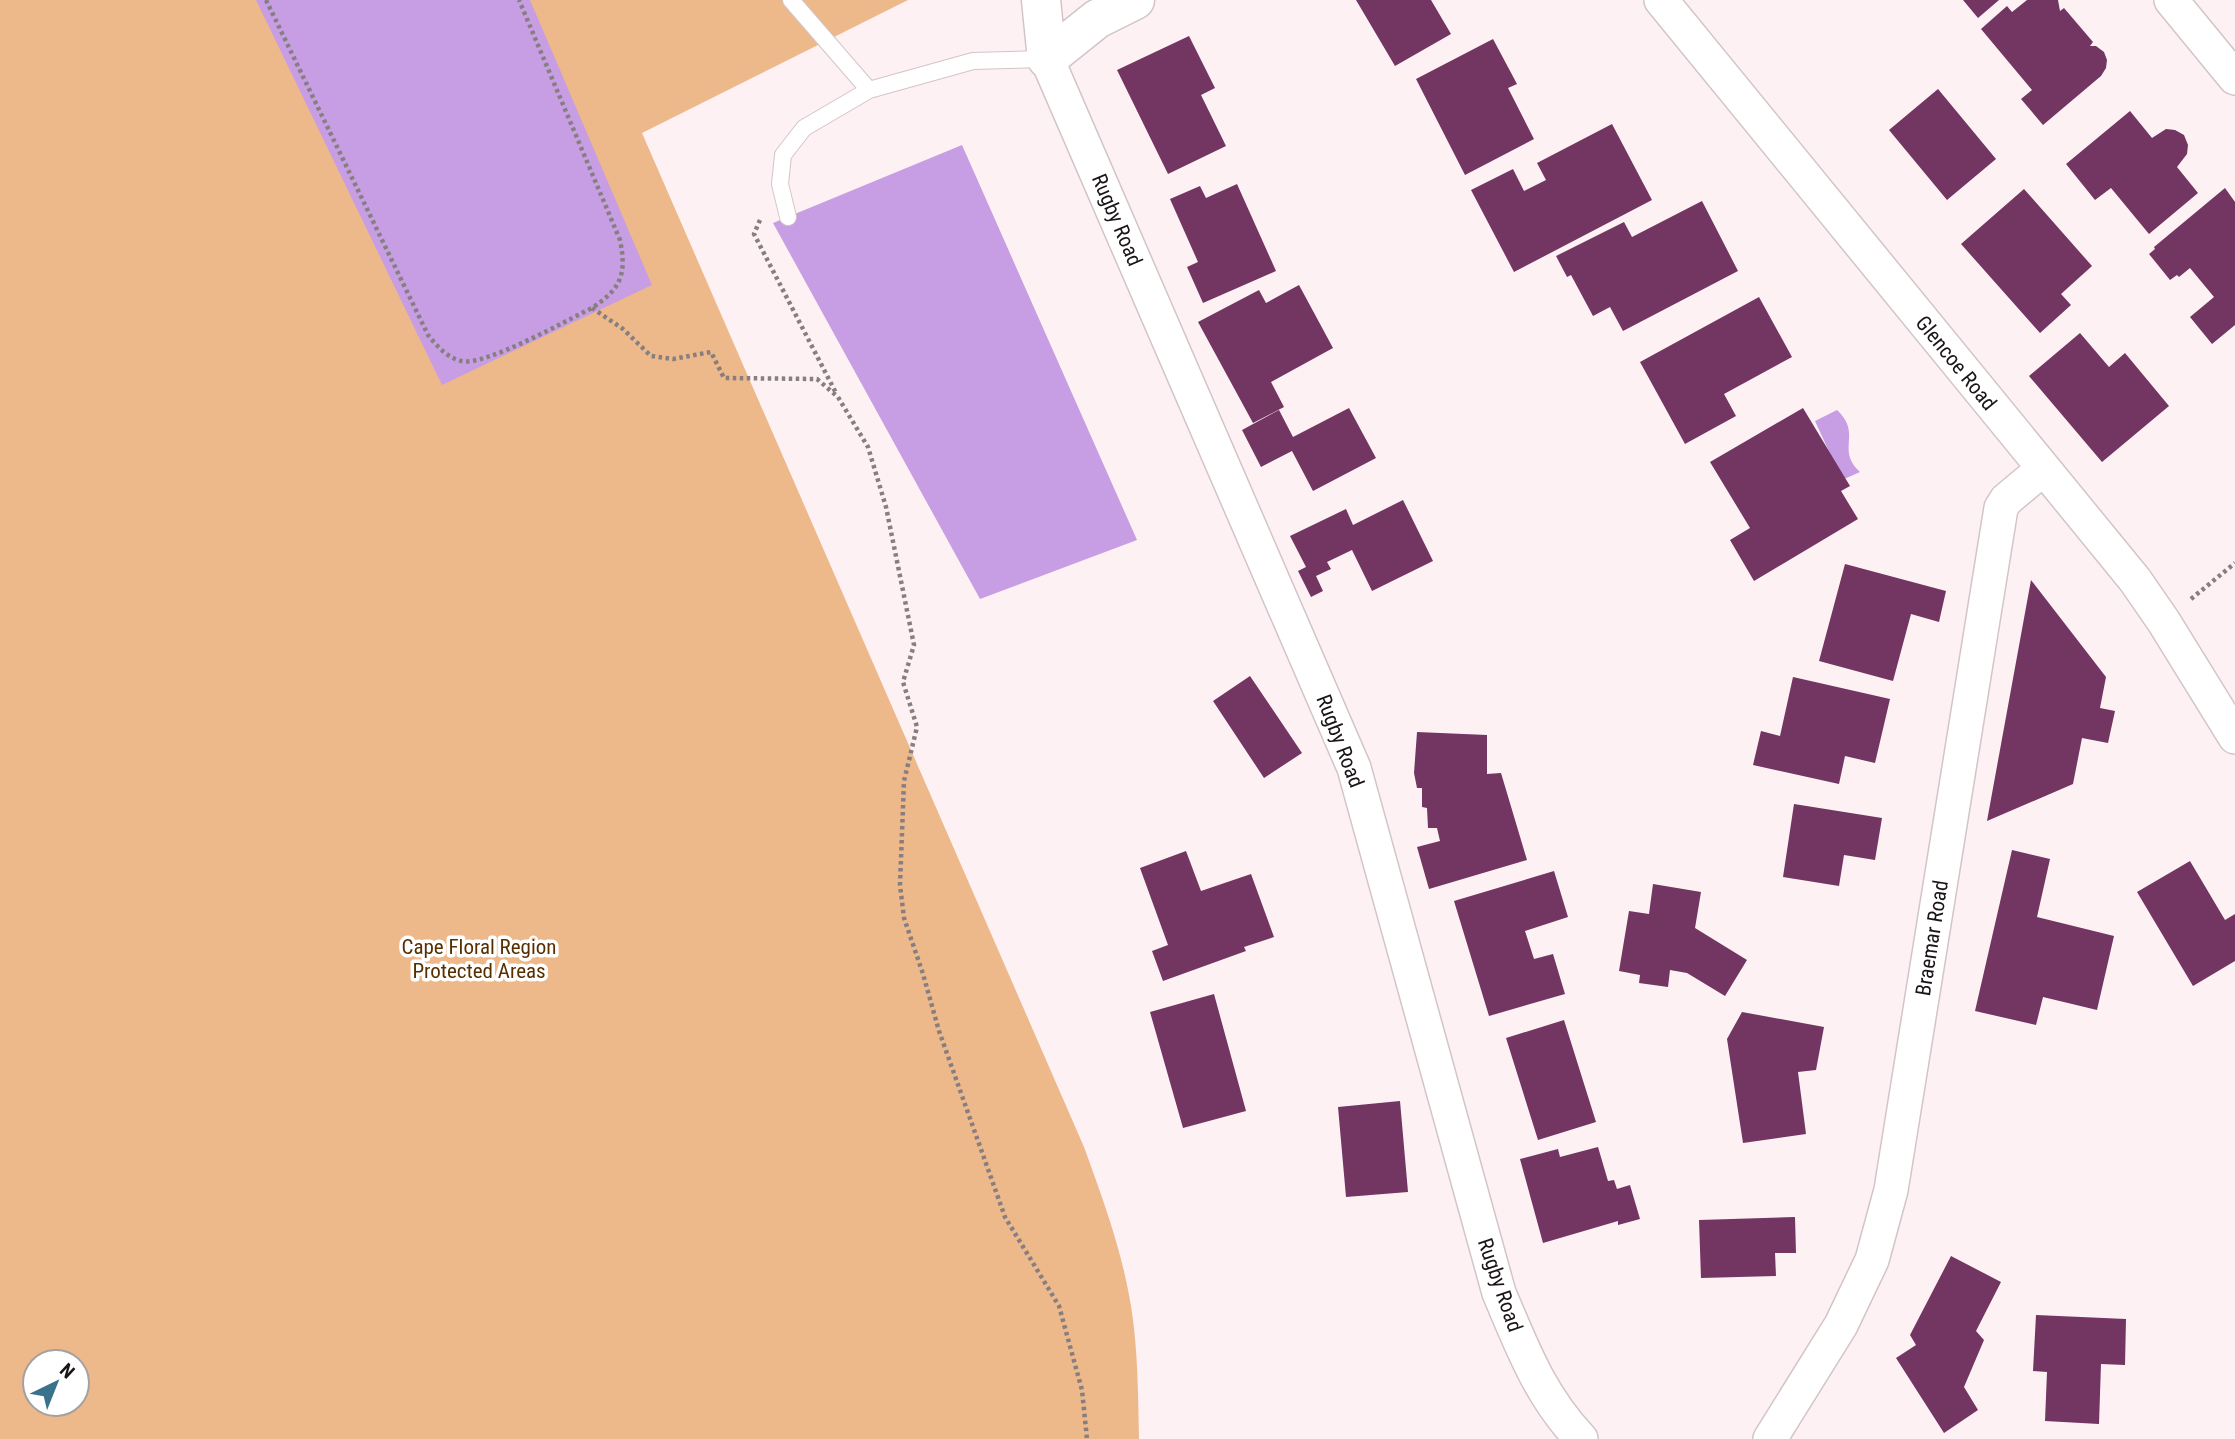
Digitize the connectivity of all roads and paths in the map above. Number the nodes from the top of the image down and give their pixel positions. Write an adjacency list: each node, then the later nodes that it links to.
1 (266, 0): 12 (path)
2 (519, 0): 12 (path)
3 (791, 0): 10 (lane)
4 (1041, 0): 8 (street)
5 (1135, 0): 8 (street)
6 (1661, 0): 14 (street, Glencoe Road)
7 (2171, 0): 9 (street)
8 (1047, 59): 10 (lane); 20 (street, Rugby Road)
9 (2235, 78)
10 (869, 90): 11 (lane)
11 (788, 217): 13 (path)
12 (592, 309): 13 (path)
13 (838, 397): 19 (path)
14 (2043, 470): 16 (street, Glencoe Road); 18 (street, Braemar Road)
15 (2235, 563): 16 (path)
16 (2164, 622): 17 (street, Glencoe Road)
17 (2235, 737)
18 (1792, 1405): 21 (street, Braemar Road); 22 (street, Braemar Road)
19 (1087, 1439)
20 (1581, 1439)
21 (1770, 1439)
22 (1785, 1439)

